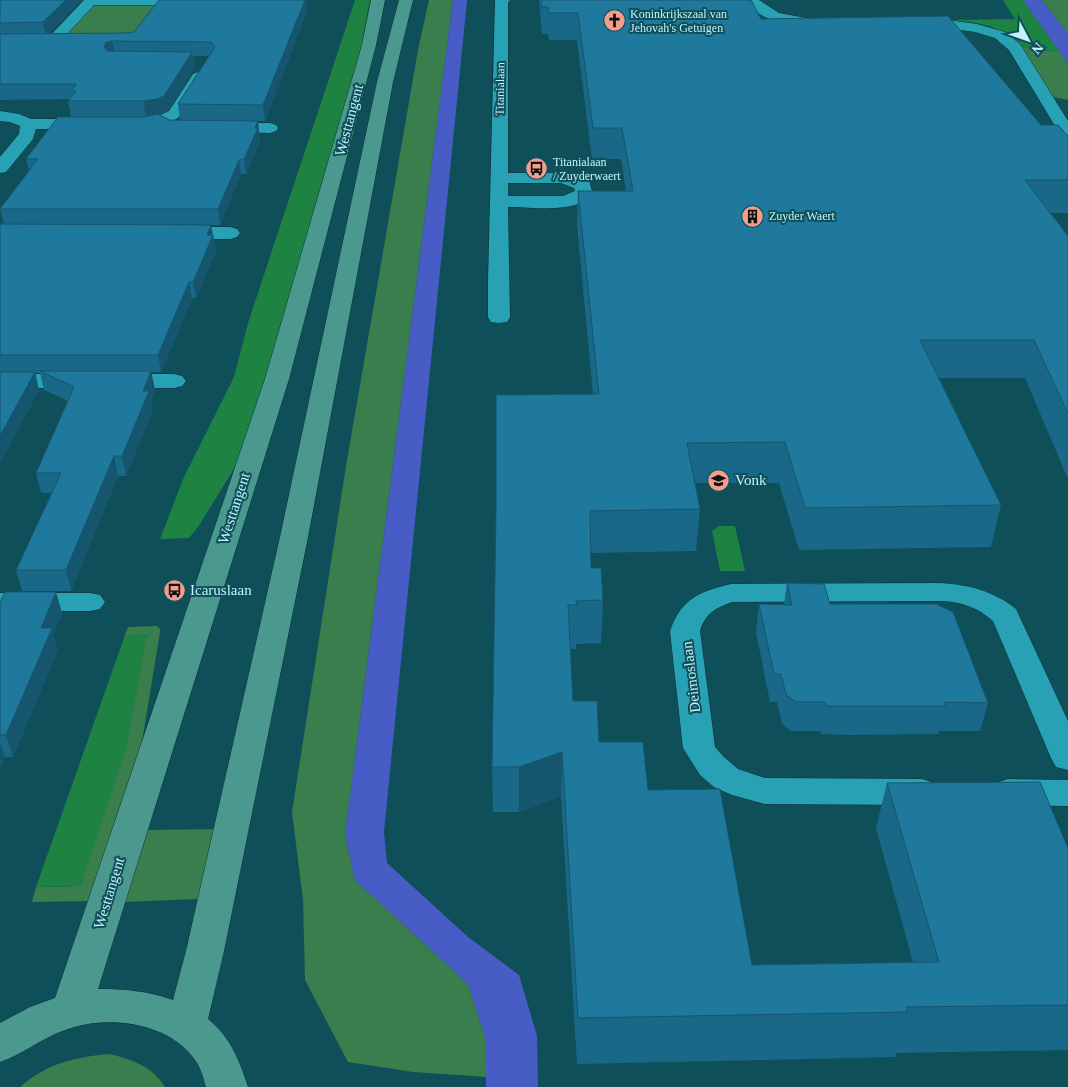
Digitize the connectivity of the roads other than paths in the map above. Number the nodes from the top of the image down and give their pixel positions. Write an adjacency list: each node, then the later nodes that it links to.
1 (211, 0): 6 (street)
2 (378, 0): 33 (main road, Westtangent)
3 (406, 0): 34 (main road, Westtangent)
4 (503, 0): 22 (street, Titanialaan)
5 (751, 0): 9 (street)
6 (162, 1): 7 (street); 12 (street)
7 (152, 14)
8 (903, 24): 20 (street)
9 (836, 26)
10 (70, 42): 12 (street)
11 (34, 43): 12 (street)
12 (51, 43)
13 (208, 61): 15 (street)
14 (0, 116): 16 (street)
15 (164, 121): 16 (street); 17 (street)
16 (29, 124): 21 (street)
17 (181, 127)
18 (210, 128): 19 (street)
19 (270, 128)
20 (1068, 134)
21 (0, 168)
22 (499, 178): 23 (street, Titanialaan); 23 (street)
23 (499, 202): 26 (street, Titanialaan)
24 (154, 232): 25 (street)
25 (230, 233)
26 (499, 317)
27 (0, 381): 28 (street)
28 (174, 381)
29 (0, 602): 30 (street)
30 (90, 602)
31 (1068, 758): 32 (street, Deimoslaan)
32 (1068, 793)
33 (71, 1010): 34 (main road); 35 (main road)
34 (186, 1025): 36 (main road)
35 (0, 1044)
36 (227, 1087)

